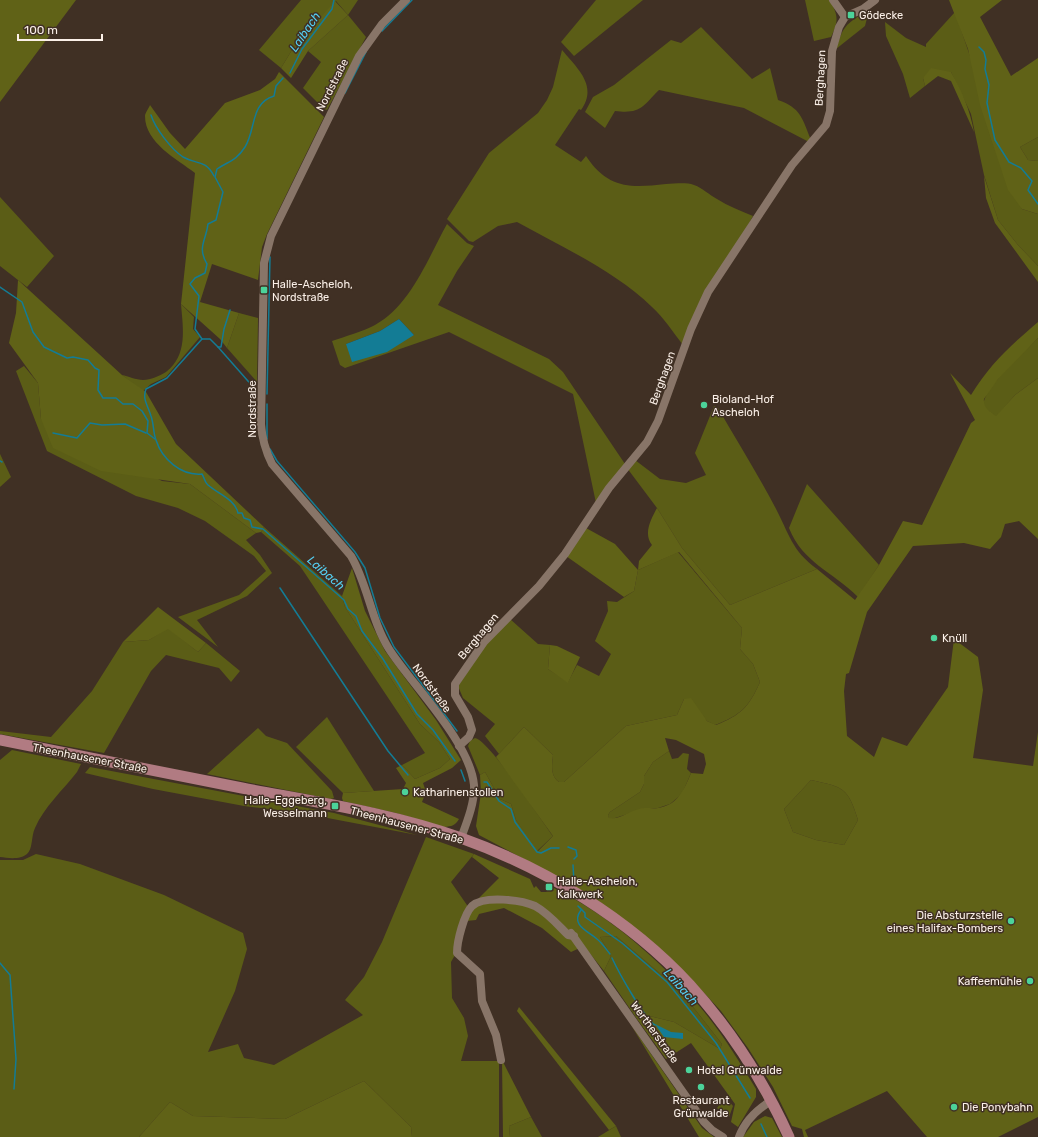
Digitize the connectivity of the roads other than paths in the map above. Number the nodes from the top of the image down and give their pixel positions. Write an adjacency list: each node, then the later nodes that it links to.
1 (406, 0): 6 (street, Nordstraße)
2 (833, 0): 4 (street)
3 (875, 0): 4 (street)
4 (845, 17): 6 (street, Berghagen)
5 (0, 740): 7 (main road, Theenhausener Straße)
6 (459, 746): 7 (street, Nordstraße)
7 (461, 838): 11 (main road, Theenhausener Straße)
8 (568, 929): 9 (street, Wertherstraße)
9 (574, 936): 10 (street, Wertherstraße); 12 (street, Wertherstraße)
10 (500, 1060)
11 (772, 1101): 13 (street); 14 (main road, Theenhausener Straße)
12 (723, 1137)
13 (739, 1137)
14 (789, 1137)

